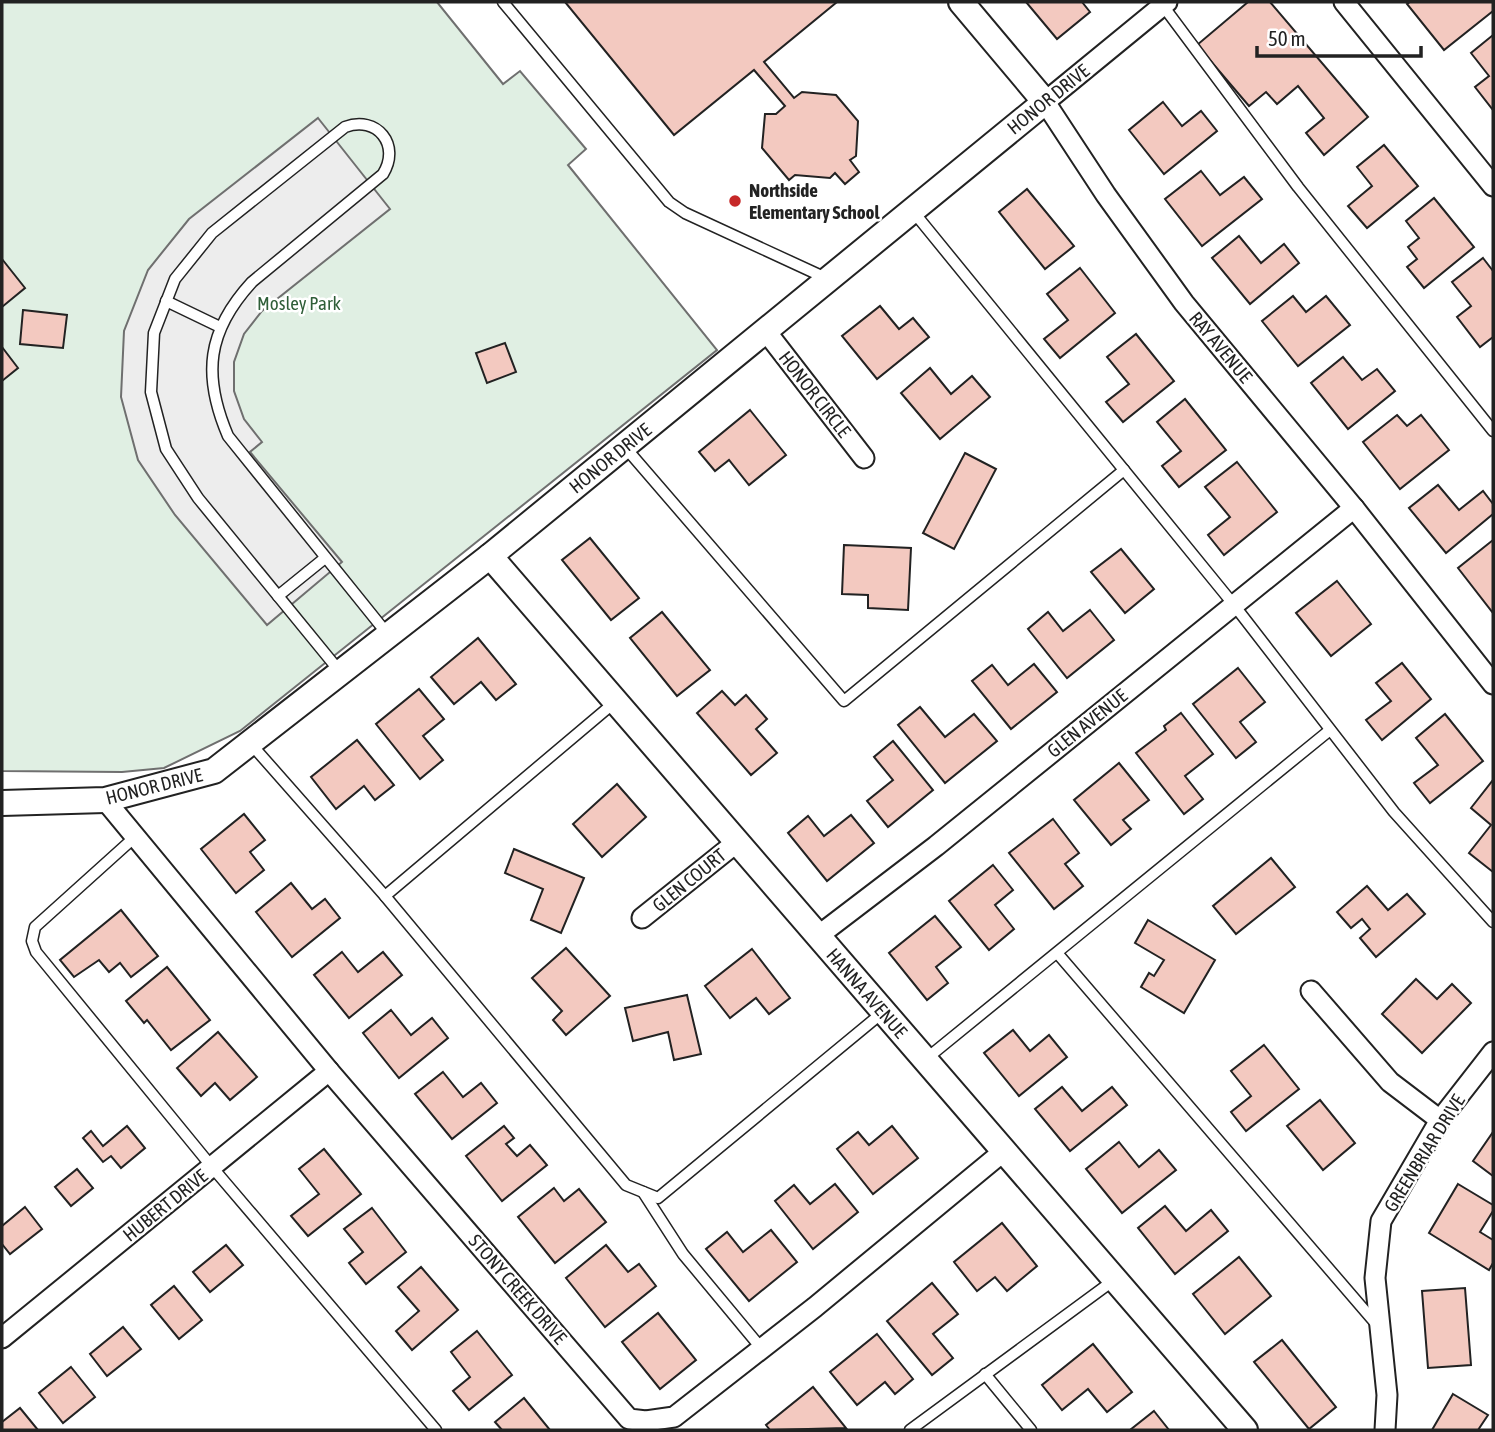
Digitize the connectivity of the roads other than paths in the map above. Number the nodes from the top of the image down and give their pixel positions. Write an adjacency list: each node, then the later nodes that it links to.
1 (503, 2): 8 (lane)
2 (961, 2): 5 (street, RAY AVENUE)
3 (1344, 2): 6 (street)
4 (1163, 3): 5 (street, HONOR DRIVE); 12 (lane)
5 (1045, 102): 7 (street, HONOR DRIVE); 16 (street, RAY AVENUE)
6 (1493, 186)
7 (912, 210): 8 (street, HONOR DRIVE); 15 (lane)
8 (828, 279): 11 (street, HONOR DRIVE)
9 (166, 301): 10 (lane); 10 (lane); 19 (lane)
10 (220, 327): 18 (lane)
11 (765, 330): 13 (street, HONOR DRIVE); 14 (street, HONOR CIRCLE)
12 (1493, 432)
13 (624, 446): 15 (lane); 17 (street, HONOR DRIVE)
14 (864, 458)
15 (1124, 470): 20 (lane)
16 (1354, 508): 20 (street, GLEN AVENUE); 23 (street, RAY AVENUE)
17 (490, 556): 21 (street, HONOR DRIVE); 24 (street, HANNA AVENUE)
18 (325, 558): 19 (lane); 21 (lane)
19 (278, 596): 22 (lane)
20 (1234, 605): 25 (lane); 34 (street, GLEN AVENUE)
21 (389, 637): 22 (street, HONOR DRIVE)
22 (342, 674): 26 (street, HONOR DRIVE)
23 (1493, 684)
24 (616, 701): 30 (street, HANNA AVENUE); 31 (lane)
25 (1330, 730): 33 (lane); 35 (lane)
26 (251, 744): 27 (street, HONOR DRIVE); 31 (lane)
27 (105, 800): 28 (street, HONOR DRIVE); 29 (street, STONY CREEK DRIVE)
28 (2, 803)
29 (136, 836): 40 (street, STONY CREEK DRIVE); 43 (lane)
30 (737, 842): 32 (street, GLEN COURT); 34 (street, HANNA AVENUE)
31 (385, 896): 44 (lane)
32 (642, 918)
33 (1493, 922)
34 (818, 936): 37 (street, HANNA AVENUE)
35 (1058, 954): 39 (lane); 46 (lane)
36 (1311, 991): 41 (street)
37 (882, 1013): 39 (street, HANNA AVENUE); 44 (lane)
38 (1493, 1052): 41 (street, GREENBRIAR DRIVE)
39 (925, 1060): 42 (street, HANNA AVENUE)
40 (329, 1071): 43 (street, HUBERT DRIVE); 48 (street, STONY CREEK DRIVE)
41 (1440, 1120): 46 (street, GREENBRIAR DRIVE)
42 (1004, 1151): 45 (street, HANNA AVENUE); 48 (street, STONY CREEK DRIVE)
43 (212, 1167): 47 (street, HUBERT DRIVE); 50 (lane)
44 (643, 1192): 48 (lane)
45 (1115, 1280): 49 (lane); 53 (street, HANNA AVENUE)
46 (1380, 1329): 54 (street, GREENBRIAR DRIVE)
47 (2, 1338)
48 (762, 1349)
49 (985, 1374): 51 (lane); 52 (lane)
50 (436, 1430)
51 (910, 1430)
52 (1031, 1430)
53 (1245, 1430)
54 (1385, 1430)

